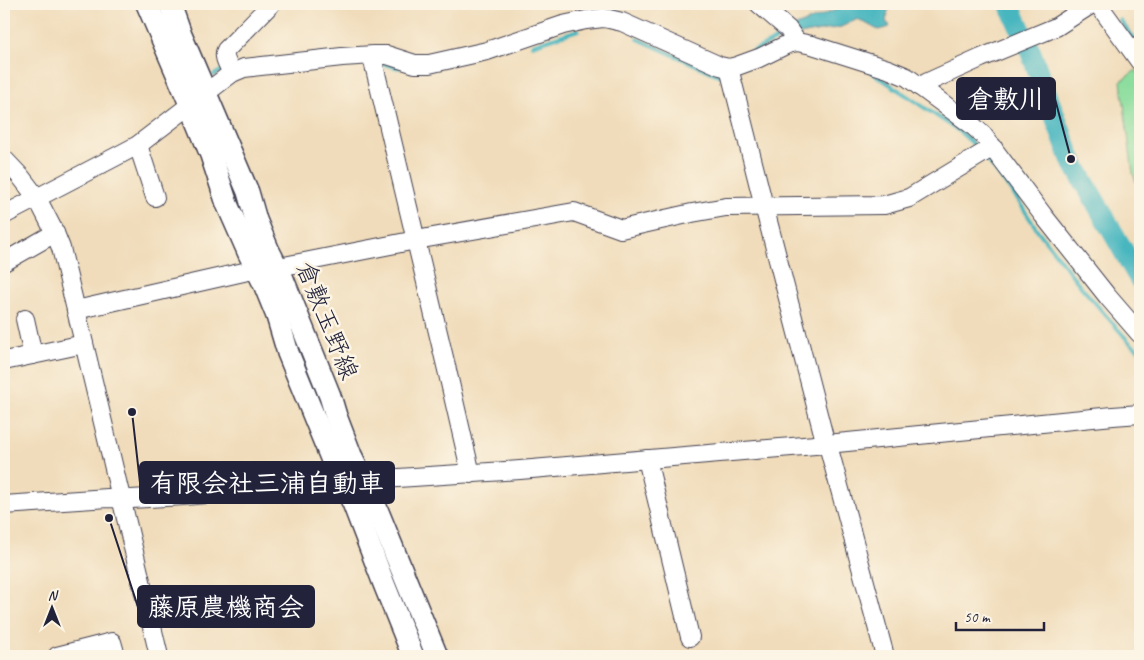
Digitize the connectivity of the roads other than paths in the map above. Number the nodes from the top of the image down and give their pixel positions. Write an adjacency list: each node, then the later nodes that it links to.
1 (147, 4): 13 (main road, 倉敷玉野線)
2 (170, 4): 13 (main road, 倉敷玉野線)
3 (271, 4): 10 (street)
4 (759, 4): 7 (street)
5 (1092, 4): 12 (street)
6 (1098, 4): 9 (street)
7 (793, 35): 11 (street); 12 (street)
8 (374, 60): 10 (street); 11 (street); 22 (street)
9 (1140, 62)
10 (230, 68): 13 (street)
11 (730, 73): 19 (street)
12 (920, 87): 15 (street)
13 (198, 98): 14 (street); 24 (main road, 倉敷玉野線)
14 (139, 150): 17 (street); 18 (street)
15 (986, 151): 19 (street); 27 (street)
16 (4, 159): 17 (street)
17 (33, 193): 20 (street); 21 (street)
18 (155, 197)
19 (764, 206): 22 (street); 32 (street)
20 (4, 215)
21 (55, 233): 23 (street); 25 (street)
22 (416, 240): 24 (street); 34 (street)
23 (4, 262)
24 (267, 268): 25 (street); 35 (main road, 倉敷玉野線); 36 (main road, 倉敷玉野線)
25 (76, 310): 28 (street)
26 (25, 319): 29 (street)
27 (1140, 334)
28 (84, 344): 29 (street); 37 (street)
29 (33, 355): 30 (street)
30 (4, 361)
31 (1140, 414): 32 (street)
32 (826, 441): 33 (street); 45 (street)
33 (647, 459): 34 (street); 39 (street)
34 (470, 470): 35 (street)
35 (364, 480): 36 (street); 44 (main road, 倉敷玉野線)
36 (342, 482): 37 (street); 43 (main road, 倉敷玉野線)
37 (122, 499): 38 (street); 42 (street)
38 (4, 505)
39 (690, 637)
40 (57, 656): 41 (street)
41 (116, 656)
42 (159, 656)
43 (413, 656)
44 (436, 656)
45 (885, 656)

